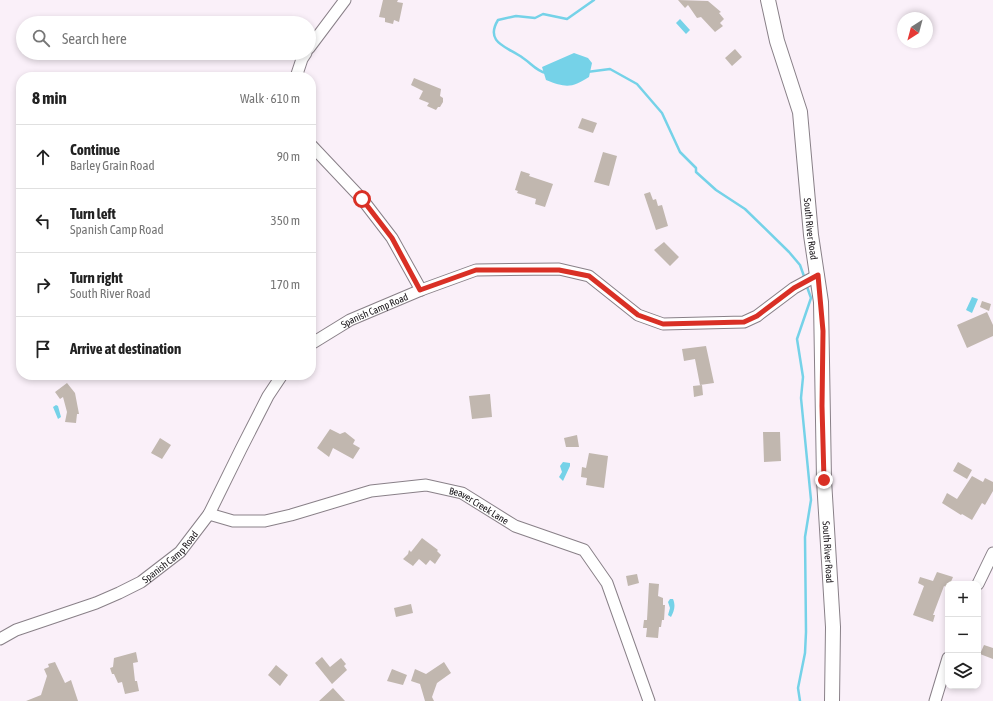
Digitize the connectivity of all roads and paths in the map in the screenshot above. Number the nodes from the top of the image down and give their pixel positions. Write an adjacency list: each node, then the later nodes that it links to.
1 (345, 0): 3 (street)
2 (768, 0): 7 (main road, South River Road)
3 (316, 39)
4 (302, 60): 5 (street)
5 (298, 72)
6 (316, 150): 8 (street)
7 (818, 275): 8 (street, Spanish Camp Road); 17 (main road, South River Road)
8 (420, 290): 9 (street, Spanish Camp Road)
9 (316, 341)
10 (279, 380): 11 (street, Spanish Camp Road)
11 (209, 514): 14 (street, Spanish Camp Road); 16 (street, Beaver Creek Lane)
12 (993, 553): 13 (street)
13 (979, 581)
14 (0, 639)
15 (945, 667): 18 (street)
16 (649, 701)
17 (832, 701)
18 (934, 701)

